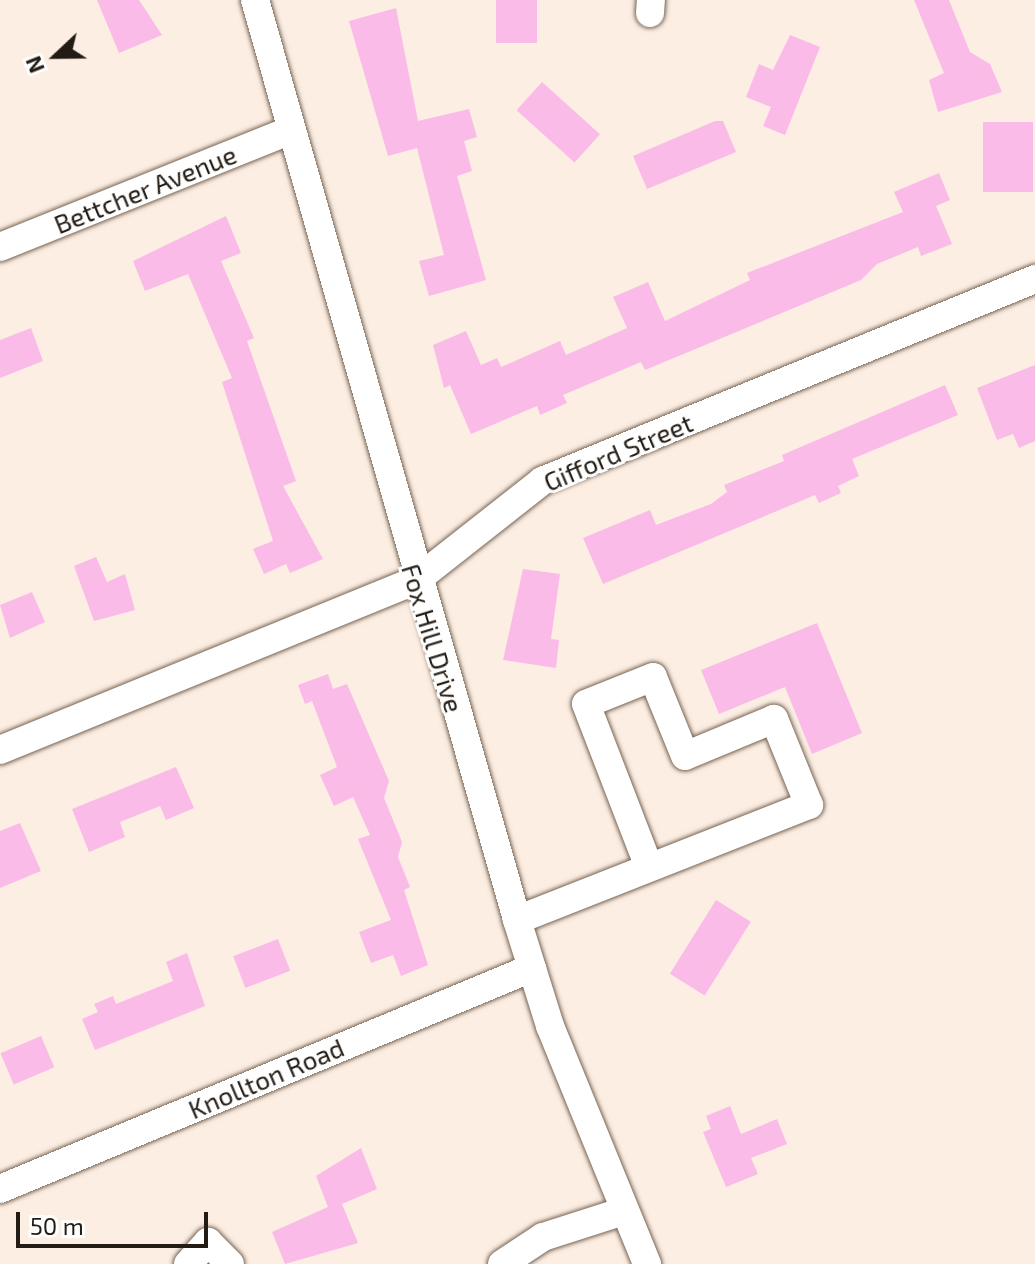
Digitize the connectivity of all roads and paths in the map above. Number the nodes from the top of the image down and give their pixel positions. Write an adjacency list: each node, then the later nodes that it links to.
1 (255, 0): 2 (street, Fox Hill Drive)
2 (291, 130): 3 (street, Bettcher Avenue); 5 (street, Fox Hill Drive)
3 (0, 247)
4 (1035, 279): 5 (street, Gifford Street)
5 (415, 581): 6 (street, Gifford Street); 8 (street, Fox Hill Drive)
6 (0, 750)
7 (649, 867): 7 (street); 8 (street)
8 (517, 920): 9 (street, Fox Hill Drive)
9 (532, 968): 10 (street, Knollton Road); 11 (street, Fox Hill Drive)
10 (0, 1189)
11 (624, 1211): 14 (street); 15 (street, Fox Hill Drive)
12 (188, 1264): 13 (street)
13 (230, 1264)
14 (502, 1264)
15 (647, 1264)

